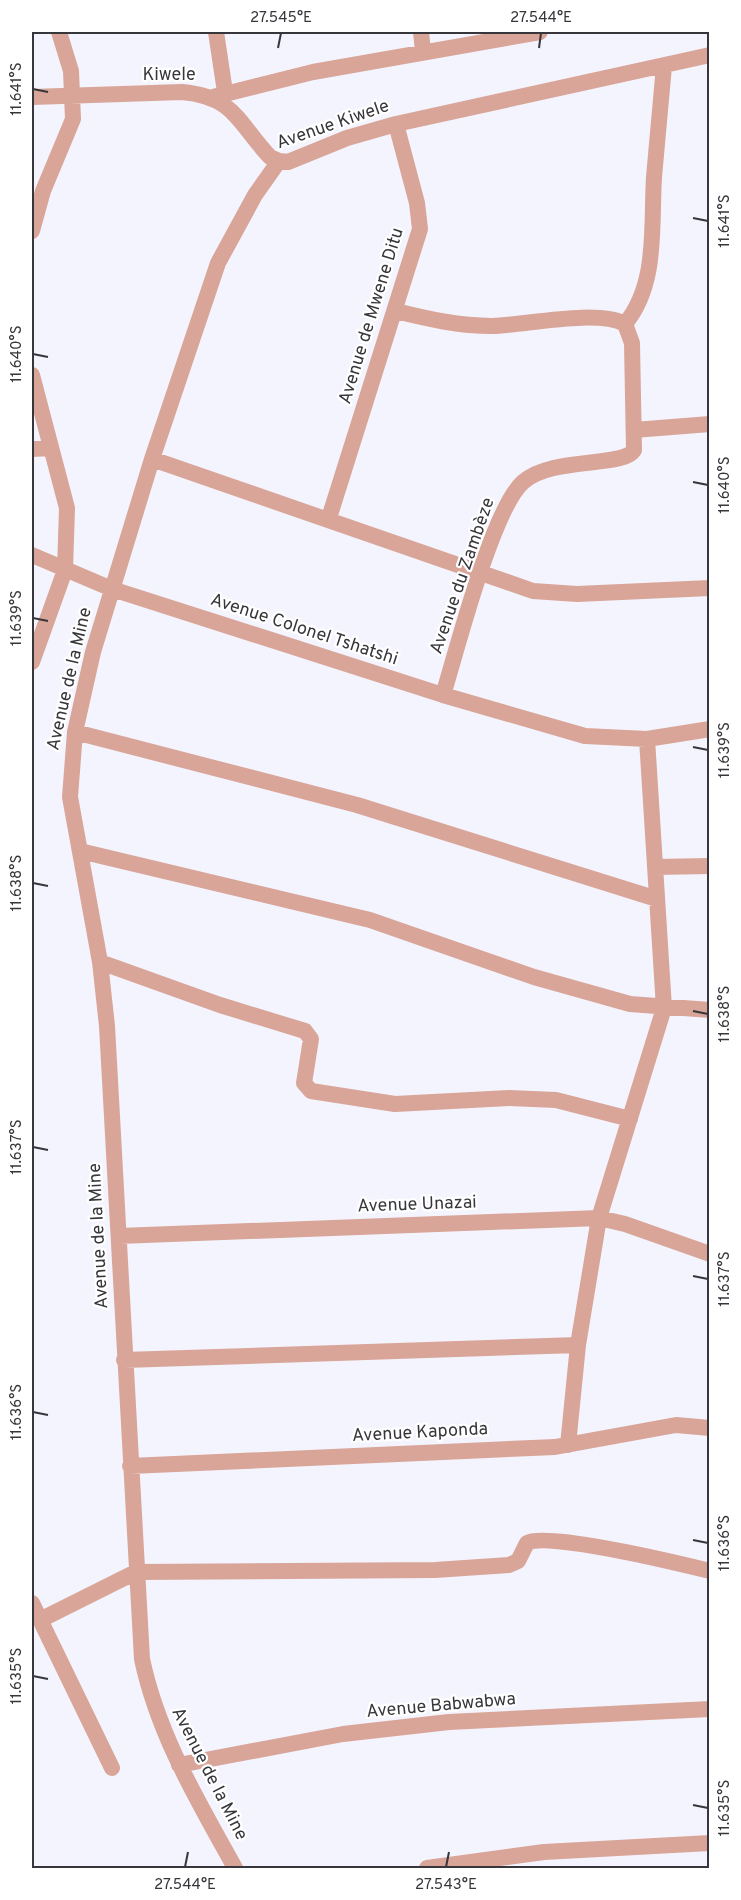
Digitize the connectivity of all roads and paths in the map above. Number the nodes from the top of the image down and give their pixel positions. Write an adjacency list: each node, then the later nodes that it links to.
1 (59, 32): 10 (street)
2 (216, 32): 8 (street)
3 (421, 32): 5 (street)
4 (540, 32): 5 (street)
5 (423, 52): 8 (street)
6 (710, 55): 7 (street, Avenue Kiwele)
7 (664, 66): 11 (street, Avenue Kiwele); 15 (street)
8 (219, 94): 10 (street, Kiwele); 12 (street, Kiwele)
9 (32, 97): 10 (street, Kiwele)
10 (74, 97): 13 (street)
11 (396, 124): 12 (street, Avenue Kiwele); 14 (street, Avenue de Mwene Ditu)
12 (279, 161): 21 (street, Avenue Kiwele)
13 (32, 231)
14 (396, 311): 15 (street); 22 (street, Avenue de Mwene Ditu)
15 (625, 324): 18 (street, Avenue du Zambèze)
16 (32, 375): 19 (street)
17 (710, 424): 18 (street)
18 (634, 430): 25 (street, Avenue du Zambèze)
19 (51, 448): 20 (street); 24 (street)
20 (32, 449)
21 (152, 459): 22 (street); 27 (street, Avenue Kiwele)
22 (329, 518): 25 (street)
23 (32, 555): 24 (street, Avenue Colonel Tshatshi)
24 (65, 570): 27 (street, Avenue Colonel Tshatshi); 28 (street)
25 (481, 573): 26 (street); 29 (street, Avenue du Zambèze)
26 (710, 588)
27 (112, 589): 29 (street, Avenue Colonel Tshatshi); 31 (street, Avenue de la Mine)
28 (32, 662)
29 (443, 695): 32 (street, Avenue Colonel Tshatshi)
30 (710, 729): 32 (street, Avenue Colonel Tshatshi)
31 (75, 732): 33 (street, Avenue de la Mine); 36 (street)
32 (648, 739): 35 (street)
33 (80, 851): 37 (street, Avenue de la Mine); 38 (street)
34 (710, 866): 35 (street)
35 (655, 867): 36 (street)
36 (657, 899): 38 (street)
37 (100, 962): 40 (street); 42 (street, Avenue de la Mine)
38 (664, 1008): 39 (street); 40 (street)
39 (710, 1010)
40 (630, 1119): 41 (street)
41 (599, 1218): 42 (street, Avenue Unazai); 43 (street, Avenue Unazai); 44 (street)
42 (119, 1236): 45 (street, Avenue de la Mine)
43 (710, 1254)
44 (578, 1346): 45 (street); 47 (street)
45 (124, 1360): 48 (street, Avenue de la Mine)
46 (710, 1428): 47 (street, Avenue Kaponda)
47 (568, 1445): 48 (street, Avenue Kaponda)
48 (130, 1466): 50 (street, Avenue de la Mine)
49 (710, 1571): 50 (street)
50 (136, 1572): 52 (street); 54 (street, Avenue de la Mine)
51 (32, 1603): 52 (street)
52 (40, 1620): 55 (street)
53 (710, 1709): 54 (street, Avenue Babwabwa)
54 (179, 1765): 57 (street, Avenue de la Mine)
55 (112, 1768)
56 (710, 1843): 58 (street)
57 (235, 1869)
58 (427, 1869)

